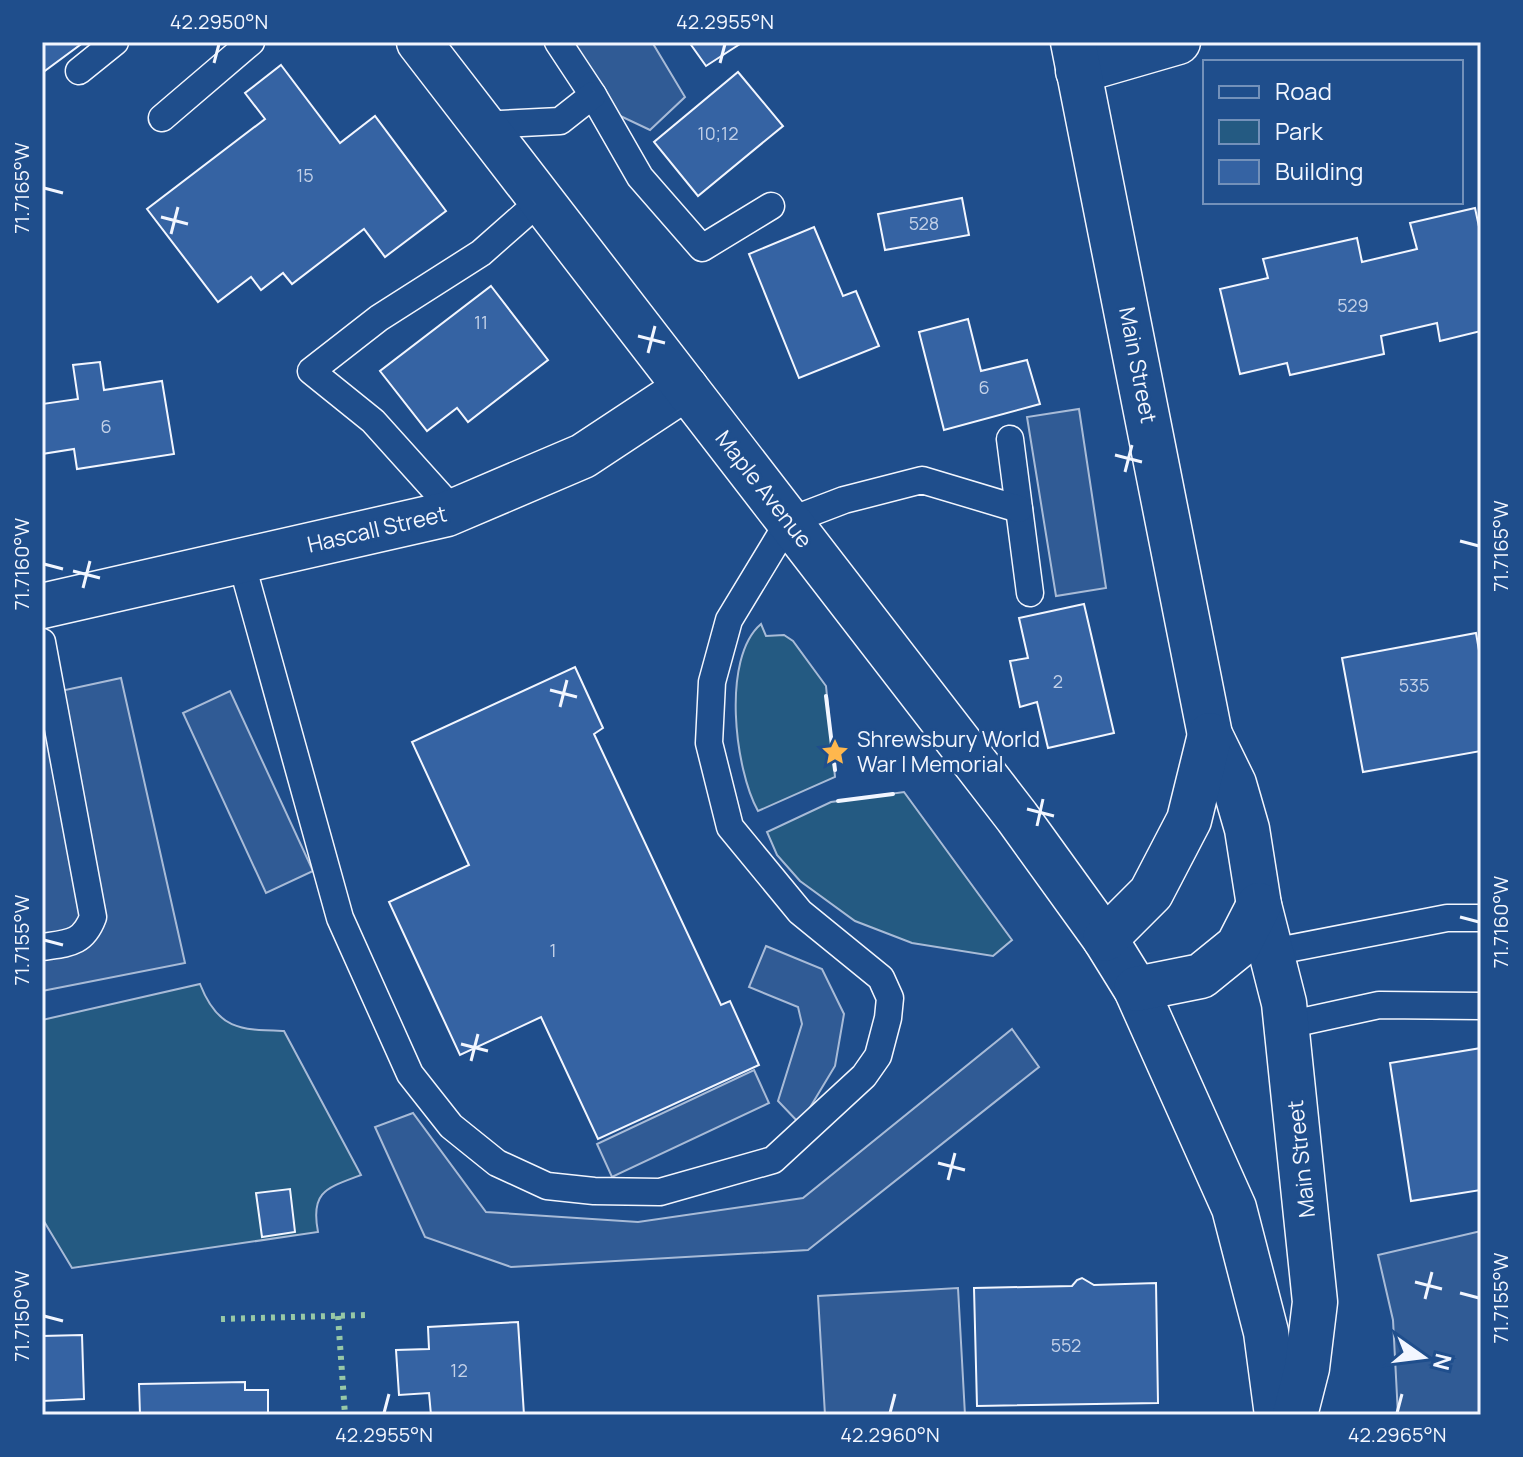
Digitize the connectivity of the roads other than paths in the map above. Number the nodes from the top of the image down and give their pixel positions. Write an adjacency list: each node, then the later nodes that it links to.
1 (115, 42): 7 (lane)
2 (251, 42): 9 (lane)
3 (419, 42): 10 (main road, Maple Avenue)
4 (558, 42): 8 (lane)
5 (1178, 42): 6 (main road)
6 (1076, 56): 22 (main road, Main Street)
7 (79, 71)
8 (593, 95): 10 (lane); 12 (lane)
9 (162, 118)
10 (481, 125): 11 (main road, Maple Avenue)
11 (540, 201): 13 (main road, Maple Avenue); 16 (lane)
12 (771, 206)
13 (686, 388): 16 (main road, Hascall Street); 17 (main road, Maple Avenue)
14 (1010, 439): 15 (lane)
15 (1019, 509): 17 (lane); 19 (lane)
16 (454, 511): 18 (main road, Hascall Street)
17 (789, 521): 18 (lane); 25 (main road, Maple Avenue)
18 (241, 561): 20 (main road, Hascall Street)
19 (1030, 593)
20 (42, 606)
21 (42, 642): 26 (lane)
22 (1210, 735): 23 (main road, Main Street); 25 (main road, Main Street)
23 (1259, 905): 27 (main road, Main Street); 28 (main road)
24 (1481, 918): 27 (lane)
25 (1105, 939): 28 (main road)
26 (42, 947)
27 (1272, 952): 30 (main road, Main Street)
28 (1136, 989): 31 (main road)
29 (1481, 1006): 30 (lane)
30 (1287, 1025): 32 (main road, Main Street)
31 (1277, 1415)
32 (1295, 1415)

